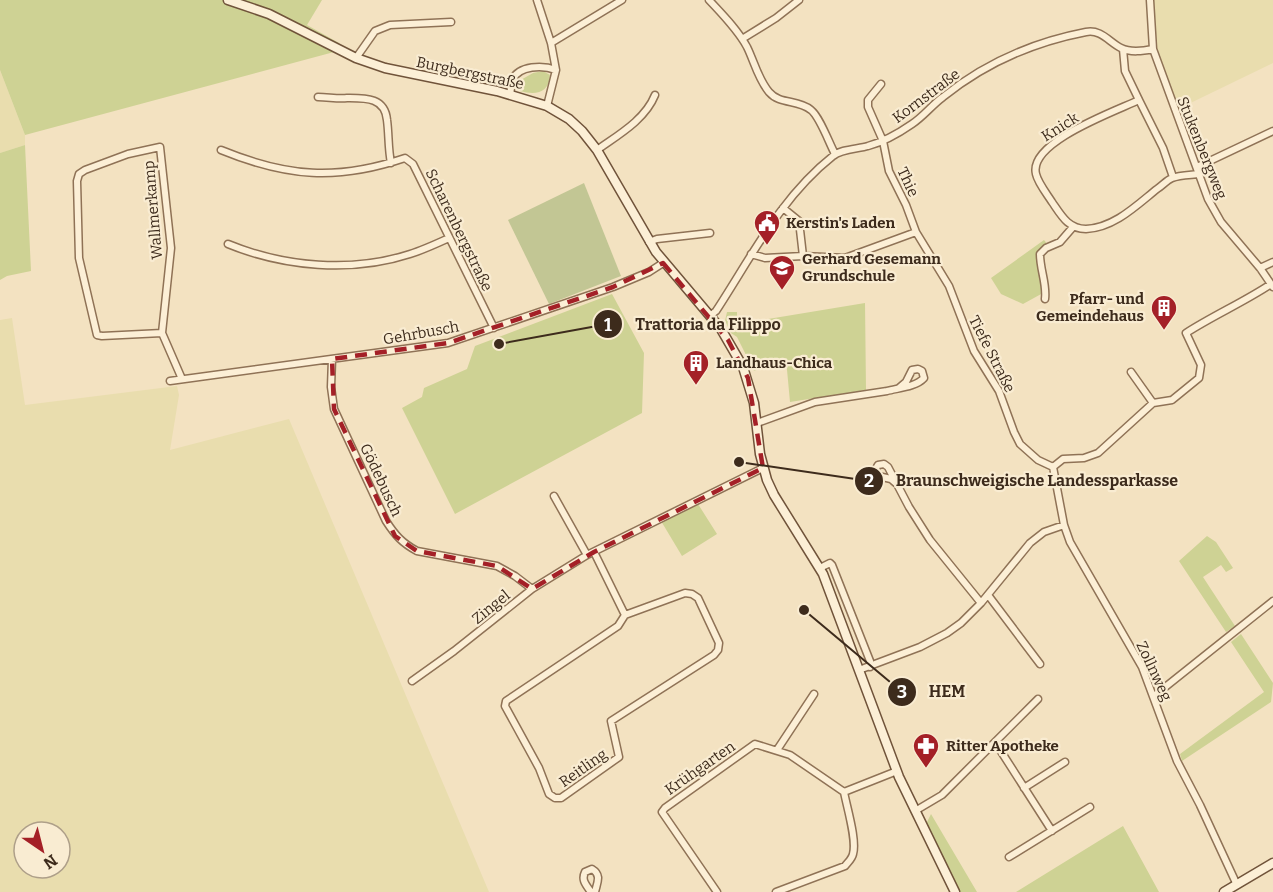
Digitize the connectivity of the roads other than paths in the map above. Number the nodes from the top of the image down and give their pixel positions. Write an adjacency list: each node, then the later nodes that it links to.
1 (228, 0): 14 (street, Burgbergstraße)
2 (537, 0): 11 (street)
3 (610, 0): 8 (street)
4 (622, 0): 8 (street)
5 (709, 0): 10 (street)
6 (799, 0): 10 (street)
7 (1150, 0): 13 (street, Stukenbergweg)
8 (609, 8): 11 (street)
9 (451, 22): 14 (street)
10 (742, 39): 26 (street)
11 (551, 43): 15 (street)
12 (1123, 49): 13 (street); 20 (street); 23 (street, Kornstraße)
13 (1152, 49): 28 (street, Stukenbergweg)
14 (356, 58): 17 (street, Burgbergstraße)
15 (556, 70): 17 (street); 21 (street)
16 (881, 84): 23 (street, Thie)
17 (510, 94): 21 (street, Burgbergstraße)
18 (655, 95): 25 (street)
19 (318, 97): 27 (street)
20 (1139, 100): 29 (street); 31 (street, Knick)
21 (548, 106): 25 (street, Burgbergstraße)
22 (1273, 131): 28 (street)
23 (882, 141): 26 (street, Kornstraße); 32 (street, Thie)
24 (221, 150): 27 (street)
25 (597, 150): 35 (street, Burgbergstraße)
26 (835, 154): 30 (street, Kornstraße)
27 (391, 163): 34 (street, Scharenbergstraße)
28 (1198, 171): 29 (street); 41 (street, Stukenbergweg)
29 (1173, 177): 31 (street)
30 (783, 208): 37 (street, Kornstraße); 38 (street)
31 (1073, 226): 43 (street)
32 (916, 232): 38 (street); 54 (street, Tiefe Straße)
33 (710, 233): 35 (street)
34 (449, 238): 36 (street); 45 (street, Scharenbergstraße)
35 (649, 242): 40 (street, Burgbergstraße)
36 (228, 244)
37 (751, 254): 38 (street); 44 (street, Kornstraße)
38 (803, 256)
39 (1273, 262): 41 (street)
40 (663, 263): 44 (street, Burgbergstraße); 45 (street, Gehrbusch)
41 (1260, 268): 42 (street, Stukenbergweg)
42 (1272, 286): 52 (street)
43 (1045, 299)
44 (711, 315): 53 (street, Burgbergstraße)
45 (494, 328): 47 (street, Gehrbusch)
46 (162, 333): 46 (street, Wallmerkamp); 49 (street)
47 (332, 359): 49 (street, Gehrbusch); 61 (street, Gödebusch)
48 (1131, 372): 52 (street)
49 (182, 380): 50 (street, Gehrbusch)
50 (170, 381)
51 (899, 388): 53 (street)
52 (1153, 403): 54 (street)
53 (757, 423): 55 (street, Burgbergstraße)
54 (1053, 467): 58 (street, Zollnweg)
55 (763, 468): 59 (street, Zingel); 60 (street, Burgbergstraße)
56 (898, 485): 64 (street)
57 (554, 496): 59 (street)
58 (1064, 525): 62 (street); 71 (street, Zollnweg)
59 (590, 554): 61 (street, Zingel); 65 (street)
60 (820, 568): 67 (street); 68 (street, Burgbergstraße)
61 (532, 590): 69 (street, Zingel)
62 (988, 595): 64 (street); 66 (street)
63 (1273, 601): 71 (street)
64 (981, 603): 67 (street)
65 (625, 615): 65 (street, Reitling)
66 (1040, 664)
67 (870, 667): 68 (street)
68 (859, 670): 76 (street, Burgbergstraße)
69 (412, 681)
70 (814, 694): 74 (street)
71 (1154, 696): 84 (street, Zollnweg)
72 (1038, 699): 73 (street)
73 (995, 742): 77 (street); 80 (street)
74 (777, 750): 78 (street, Krühgarten); 85 (street, Krühgarten)
75 (1065, 762): 77 (street)
76 (897, 771): 78 (street); 80 (street, Burgbergstraße)
77 (1024, 788): 81 (street)
78 (844, 792): 86 (street)
79 (1090, 807): 81 (street)
80 (915, 811): 87 (street, Burgbergstraße)
81 (1052, 831): 82 (street)
82 (1009, 857)
83 (1273, 862): 84 (street)
84 (1237, 885): 88 (street)
85 (717, 892)
86 (776, 892)
87 (955, 892)
88 (1224, 892)

